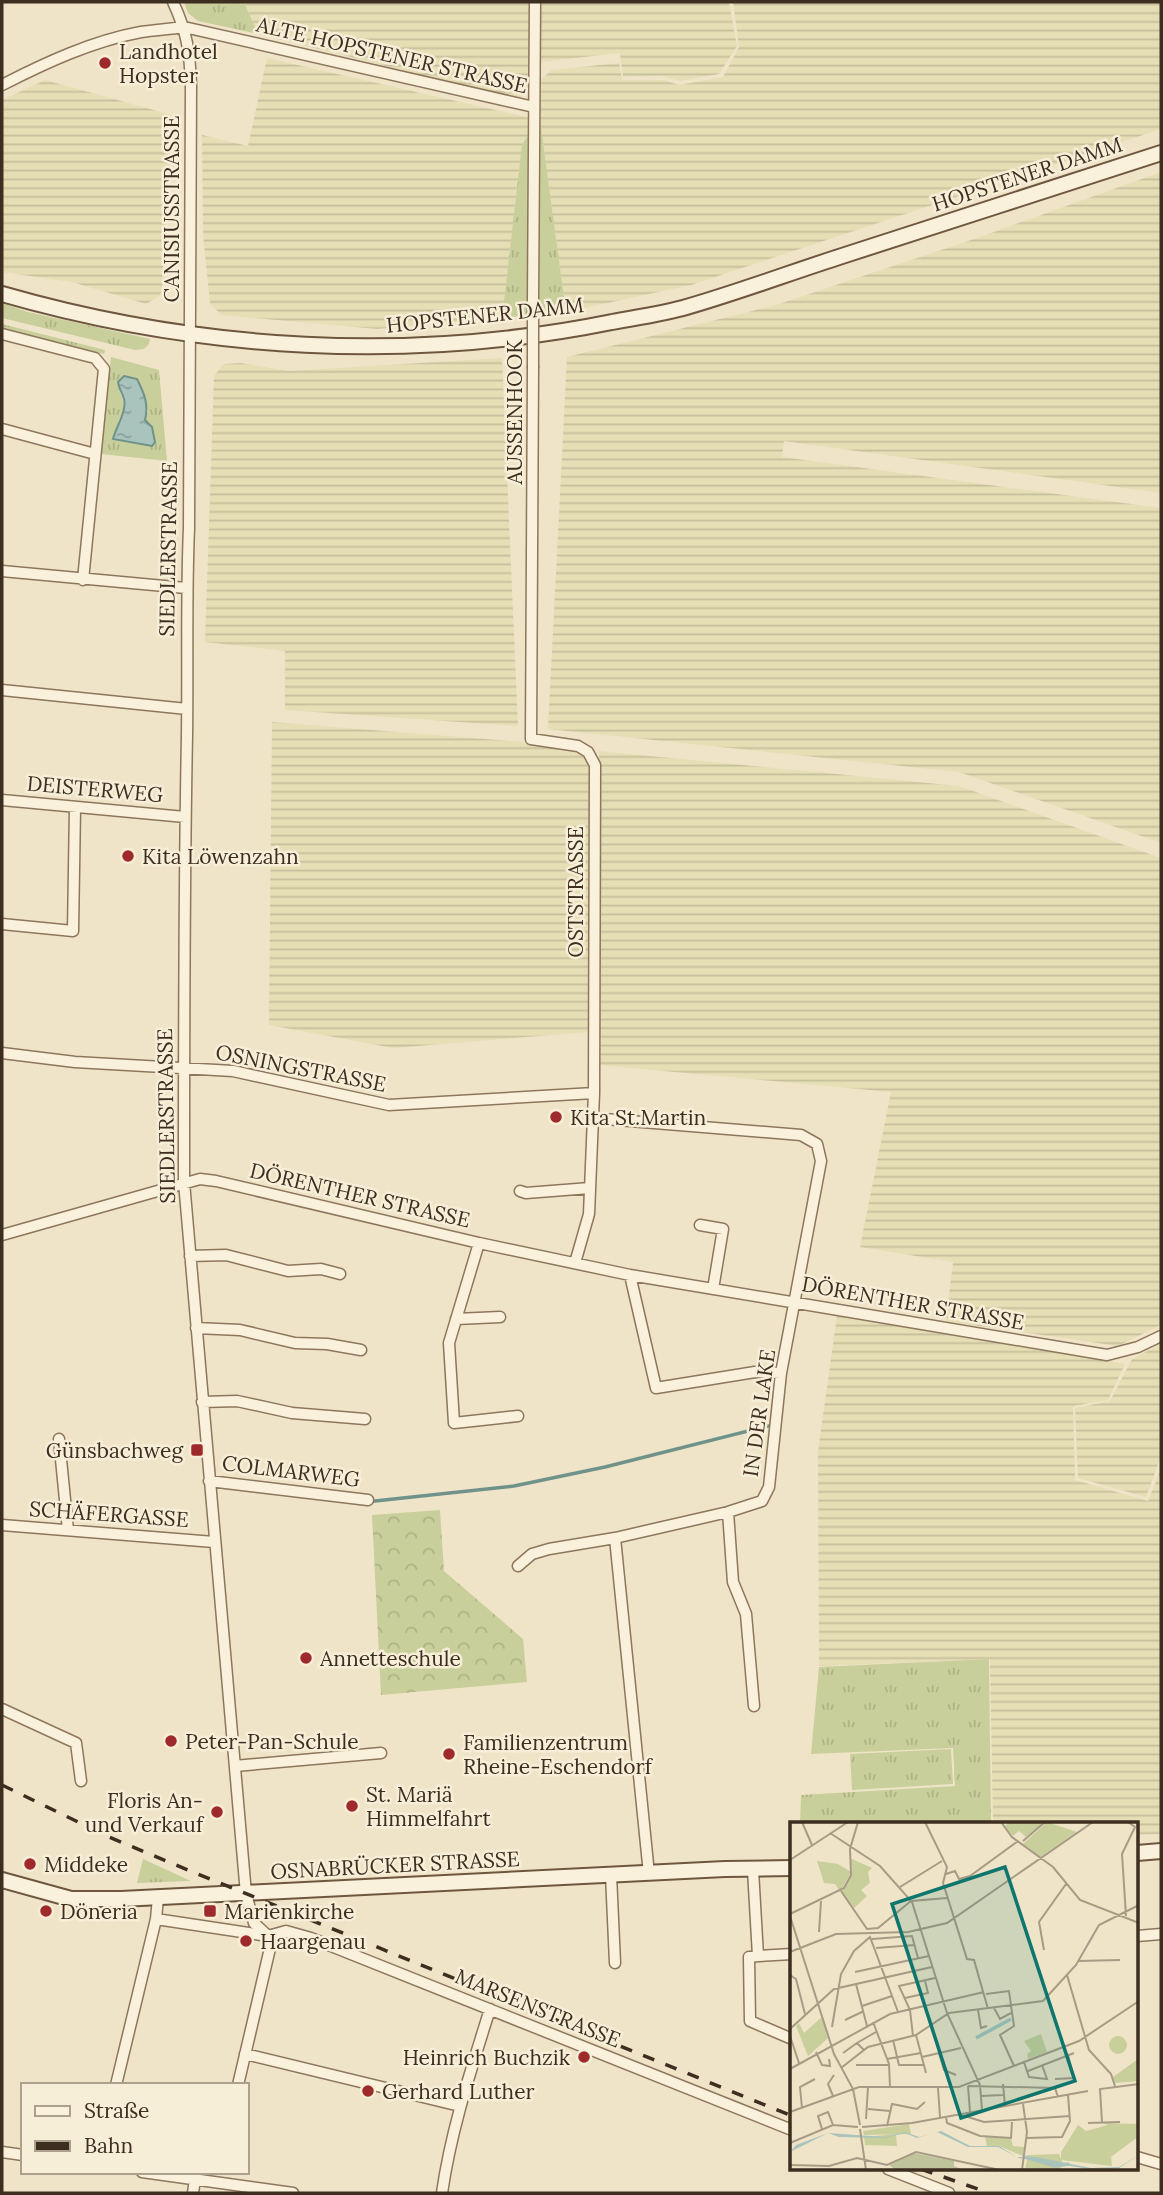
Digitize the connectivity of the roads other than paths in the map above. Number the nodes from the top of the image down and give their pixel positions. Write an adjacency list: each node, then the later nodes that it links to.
1 (173, 2): 3 (street, CANISIUSSTRASSE)
2 (535, 2): 5 (street, AUSSENHOOK)
3 (184, 27): 4 (street, ALTE HOPSTENER STRASSE); 5 (street, ALTE HOPSTENER STRASSE); 9 (street, CANISIUSSTRASSE)
4 (2, 85)
5 (534, 107): 17 (street, AUSSENHOOK, bridge)
6 (1161, 153): 9 (main road, HOPSTENER DAMM)
7 (2, 294): 9 (main road, HOPSTENER DAMM)
8 (2, 334): 11 (street)
9 (189, 335): 14 (street, SIEDLERSTRASSE)
10 (2, 429): 11 (street)
11 (95, 454): 13 (street)
12 (2, 571): 13 (street)
13 (83, 580): 14 (street)
14 (186, 588): 16 (street, SIEDLERSTRASSE)
15 (2, 690): 16 (street)
16 (187, 709): 20 (street, SIEDLERSTRASSE)
17 (531, 739): 24 (street, OSTSTRASSE)
18 (2, 800): 19 (street, DEISTERWEG)
19 (75, 807): 20 (street, DEISTERWEG); 21 (street)
20 (185, 817): 23 (street, SIEDLERSTRASSE)
21 (2, 924)
22 (2, 1053): 23 (street, OSNINGSTRASSE)
23 (183, 1068): 24 (street, OSNINGSTRASSE); 26 (street, SIEDLERSTRASSE)
24 (594, 1093): 25 (street, OSTSTRASSE)
25 (593, 1118): 27 (street, OSTSTRASSE); 37 (street, IN DER LAKE)
26 (184, 1182): 30 (street, DÖRENTHER STRASSE); 31 (street, DÖRENTHER STRASSE); 32 (street, SIEDLERSTRASSE)
27 (590, 1188): 28 (street); 33 (street, OSTSTRASSE)
28 (520, 1191)
29 (701, 1225): 36 (street)
30 (2, 1235)
31 (479, 1243): 33 (street, DÖRENTHER STRASSE); 39 (street)
32 (190, 1256): 34 (street); 40 (street, SIEDLERSTRASSE)
33 (575, 1263): 35 (street, DÖRENTHER STRASSE)
34 (340, 1274)
35 (630, 1275): 36 (street, DÖRENTHER STRASSE); 43 (street)
36 (713, 1289): 37 (street, DÖRENTHER STRASSE)
37 (796, 1303): 41 (street, DÖRENTHER STRASSE); 43 (street, IN DER LAKE)
38 (500, 1317): 39 (street)
39 (456, 1319): 45 (street)
40 (196, 1328): 42 (street); 44 (street, SIEDLERSTRASSE)
41 (1161, 1336)
42 (360, 1350)
43 (781, 1373): 50 (street, IN DER LAKE)
44 (202, 1402): 46 (street); 48 (street, SIEDLERSTRASSE)
45 (518, 1416)
46 (365, 1419)
47 (59, 1440): 52 (street)
48 (209, 1481): 49 (street, COLMARWEG); 54 (street, SIEDLERSTRASSE)
49 (368, 1500)
50 (728, 1512): 53 (street, IN DER LAKE); 56 (street)
51 (2, 1525): 52 (street, SCHÄFERGASSE)
52 (68, 1530): 54 (street, SCHÄFERGASSE)
53 (615, 1538): 55 (street, IN DER LAKE); 65 (street)
54 (214, 1542): 59 (street, SIEDLERSTRASSE)
55 (518, 1566)
56 (754, 1706)
57 (2, 1709): 60 (street)
58 (382, 1753): 59 (street)
59 (235, 1766): 68 (street, SIEDLERSTRASSE)
60 (81, 1781)
61 (1161, 1851): 62 (main road)
62 (1138, 1853)
63 (790, 1868): 64 (main road, OSNABRÜCKER STRASSE)
64 (753, 1870): 65 (main road, OSNABRÜCKER STRASSE); 75 (street)
65 (649, 1874): 66 (main road, OSNABRÜCKER STRASSE)
66 (611, 1875): 68 (main road, OSNABRÜCKER STRASSE); 76 (street)
67 (2, 1880): 69 (main road, OSNABRÜCKER STRASSE)
68 (246, 1894): 69 (main road, OSNABRÜCKER STRASSE); 72 (street, SIEDLERSTRASSE)
69 (158, 1898): 70 (street)
70 (156, 1919): 72 (street); 80 (street)
71 (1161, 1934): 73 (street)
72 (268, 1936): 77 (street, MARSENSTRASSE); 79 (street)
73 (1138, 1936)
74 (790, 1954): 75 (street)
75 (758, 1956): 78 (street)
76 (615, 1963)
77 (490, 2009): 82 (street); 83 (street, MARSENSTRASSE)
78 (790, 2038)
79 (245, 2054): 81 (street); 82 (street)
80 (116, 2083)
81 (238, 2083)
82 (460, 2106): 95 (street)
83 (790, 2129)
84 (2, 2152): 85 (street)
85 (21, 2155)
86 (1138, 2157): 87 (street)
87 (1161, 2164)
88 (891, 2170): 96 (street)
89 (157, 2174): 91 (street)
90 (216, 2177): 91 (street); 92 (street)
91 (195, 2179): 93 (street)
92 (249, 2190): 94 (street)
93 (193, 2193)
94 (293, 2193)
95 (442, 2193)
96 (949, 2193)

